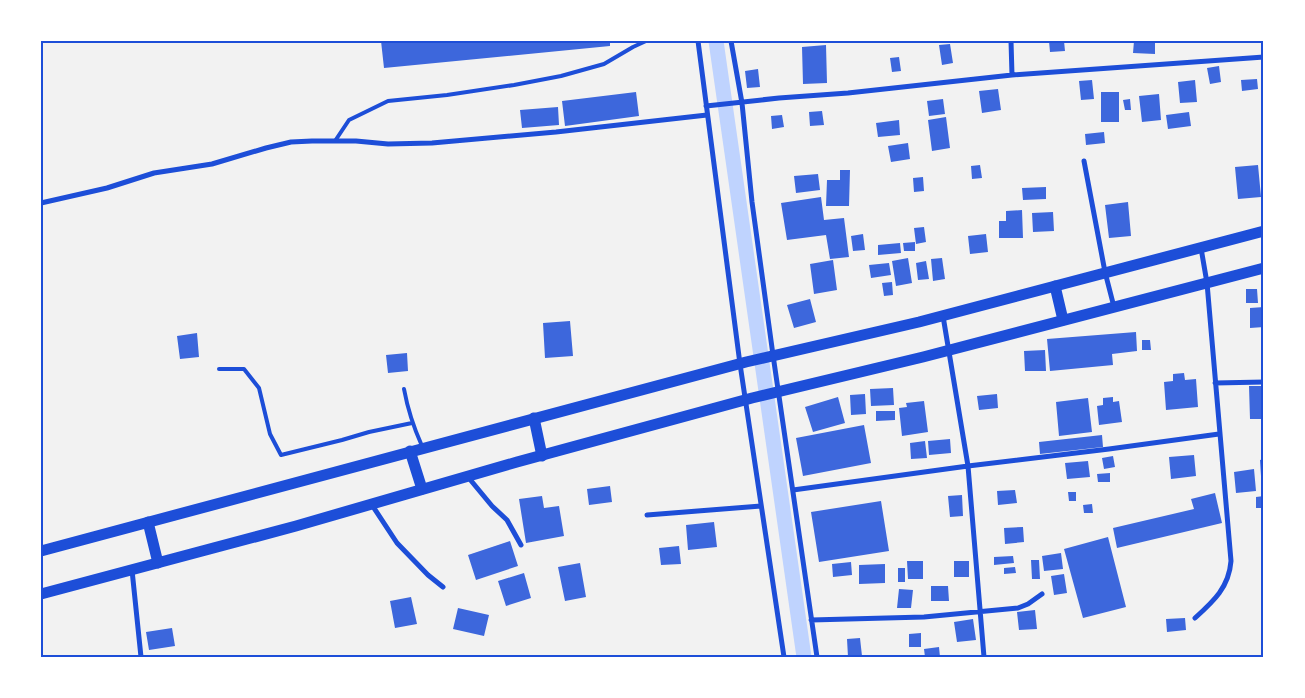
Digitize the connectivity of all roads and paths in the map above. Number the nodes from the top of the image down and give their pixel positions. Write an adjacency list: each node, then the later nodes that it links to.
1 (646, 41): 10 (lane)
2 (698, 41): 8 (street)
3 (732, 41): 7 (street)
4 (1011, 41): 6 (street)
5 (1264, 57): 6 (street)
6 (1012, 75): 7 (street)
7 (742, 103): 8 (street); 23 (street)
8 (709, 106): 9 (street)
9 (708, 115): 10 (street); 24 (street)
10 (335, 141): 12 (street)
11 (1084, 161): 16 (street)
12 (41, 203)
13 (1264, 231): 14 (main road)
14 (1201, 248): 16 (main road); 17 (street)
15 (1264, 268): 17 (main road)
16 (1105, 272): 18 (main road); 19 (street)
17 (1207, 283): 19 (main road); 27 (street)
18 (1055, 286): 20 (main road); 21 (main road)
19 (1114, 308): 21 (main road)
20 (943, 316): 22 (street); 23 (main road)
21 (1063, 320): 22 (main road)
22 (949, 350): 29 (main road); 37 (street)
23 (770, 356): 24 (main road); 29 (street)
24 (743, 363): 30 (street); 31 (main road)
25 (219, 369): 32 (lane)
26 (1264, 382): 27 (street)
27 (1215, 383): 33 (street)
28 (404, 389): 32 (lane)
29 (774, 392): 30 (main road); 40 (street)
30 (749, 399): 36 (main road); 42 (street)
31 (534, 418): 34 (main road); 36 (main road)
32 (412, 423): 34 (lane)
33 (1219, 434): 37 (street); 53 (street)
34 (423, 448): 35 (main road)
35 (410, 452): 39 (main road); 44 (main road)
36 (542, 456): 38 (main road)
37 (968, 466): 40 (street); 52 (street)
38 (467, 477): 39 (main road); 45 (street)
39 (422, 490): 41 (main road)
40 (793, 490): 54 (street)
41 (372, 504): 47 (main road); 49 (street)
42 (761, 506): 43 (street); 56 (street)
43 (647, 516)
44 (148, 522): 46 (main road); 47 (main road)
45 (521, 545)
46 (41, 550)
47 (158, 563): 48 (main road)
48 (132, 570): 50 (main road); 55 (street)
49 (443, 587)
50 (41, 594)
51 (1042, 594): 52 (street)
52 (980, 610): 54 (street); 58 (street)
53 (1195, 618)
54 (811, 620): 57 (street)
55 (141, 657)
56 (784, 657)
57 (817, 657)
58 (984, 657)

